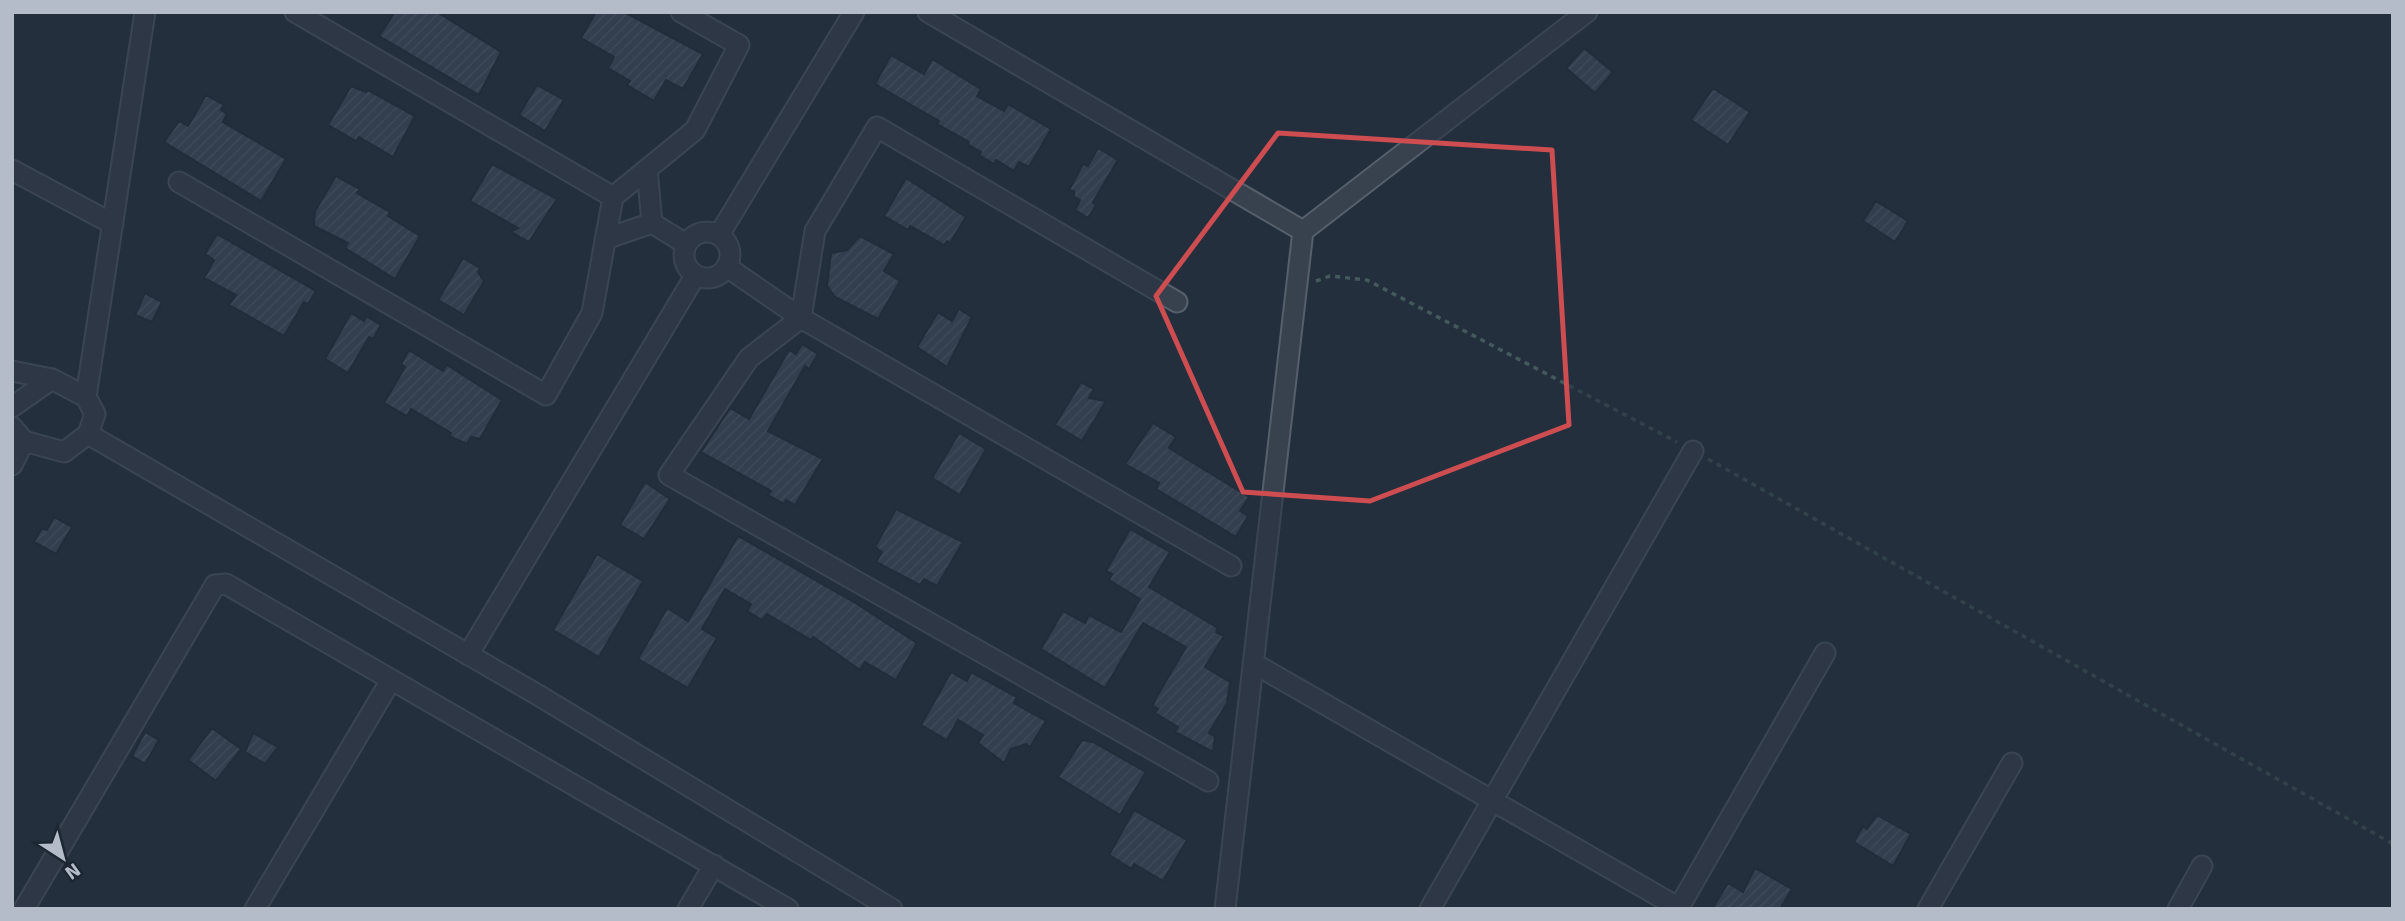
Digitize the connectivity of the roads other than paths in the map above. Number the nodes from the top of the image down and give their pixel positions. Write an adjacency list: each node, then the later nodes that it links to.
1 (145, 12): 12 (street)
2 (295, 12): 10 (street)
3 (681, 12): 7 (street)
4 (854, 12): 14 (street)
5 (928, 12): 13 (street)
6 (1587, 12): 13 (street)
7 (647, 169): 10 (street); 11 (street)
8 (12, 170): 12 (street)
9 (179, 182): 15 (street)
10 (613, 197): 15 (street)
11 (652, 223): 15 (street); 16 (street)
12 (113, 225): 23 (street)
13 (1303, 231): 32 (street)
14 (719, 235): 16 (street); 17 (street)
15 (606, 239)
16 (686, 244): 18 (street)
17 (727, 267): 18 (street); 20 (street)
18 (695, 276): 31 (street)
19 (1177, 302): 20 (street)
20 (801, 318): 29 (street); 35 (street)
21 (12, 370): 22 (street)
22 (52, 379): 23 (street); 24 (street)
23 (86, 397): 26 (street)
24 (12, 407)
25 (18, 434): 26 (street); 28 (street)
26 (88, 434): 31 (street)
27 (1693, 451): 36 (street)
28 (12, 465)
29 (1231, 566)
30 (1825, 653): 39 (street)
31 (468, 655): 44 (street)
32 (1253, 663): 36 (street); 45 (street)
33 (391, 680): 37 (street); 40 (street); 41 (street)
34 (2012, 763): 47 (street)
35 (1208, 781)
36 (1492, 800): 39 (street); 46 (street)
37 (714, 865): 42 (street); 43 (street)
38 (2202, 866): 48 (street)
39 (1679, 908)
40 (24, 909)
41 (255, 909)
42 (688, 909)
43 (788, 909)
44 (892, 909)
45 (1225, 909)
46 (1430, 909)
47 (1928, 909)
48 (2178, 909)

